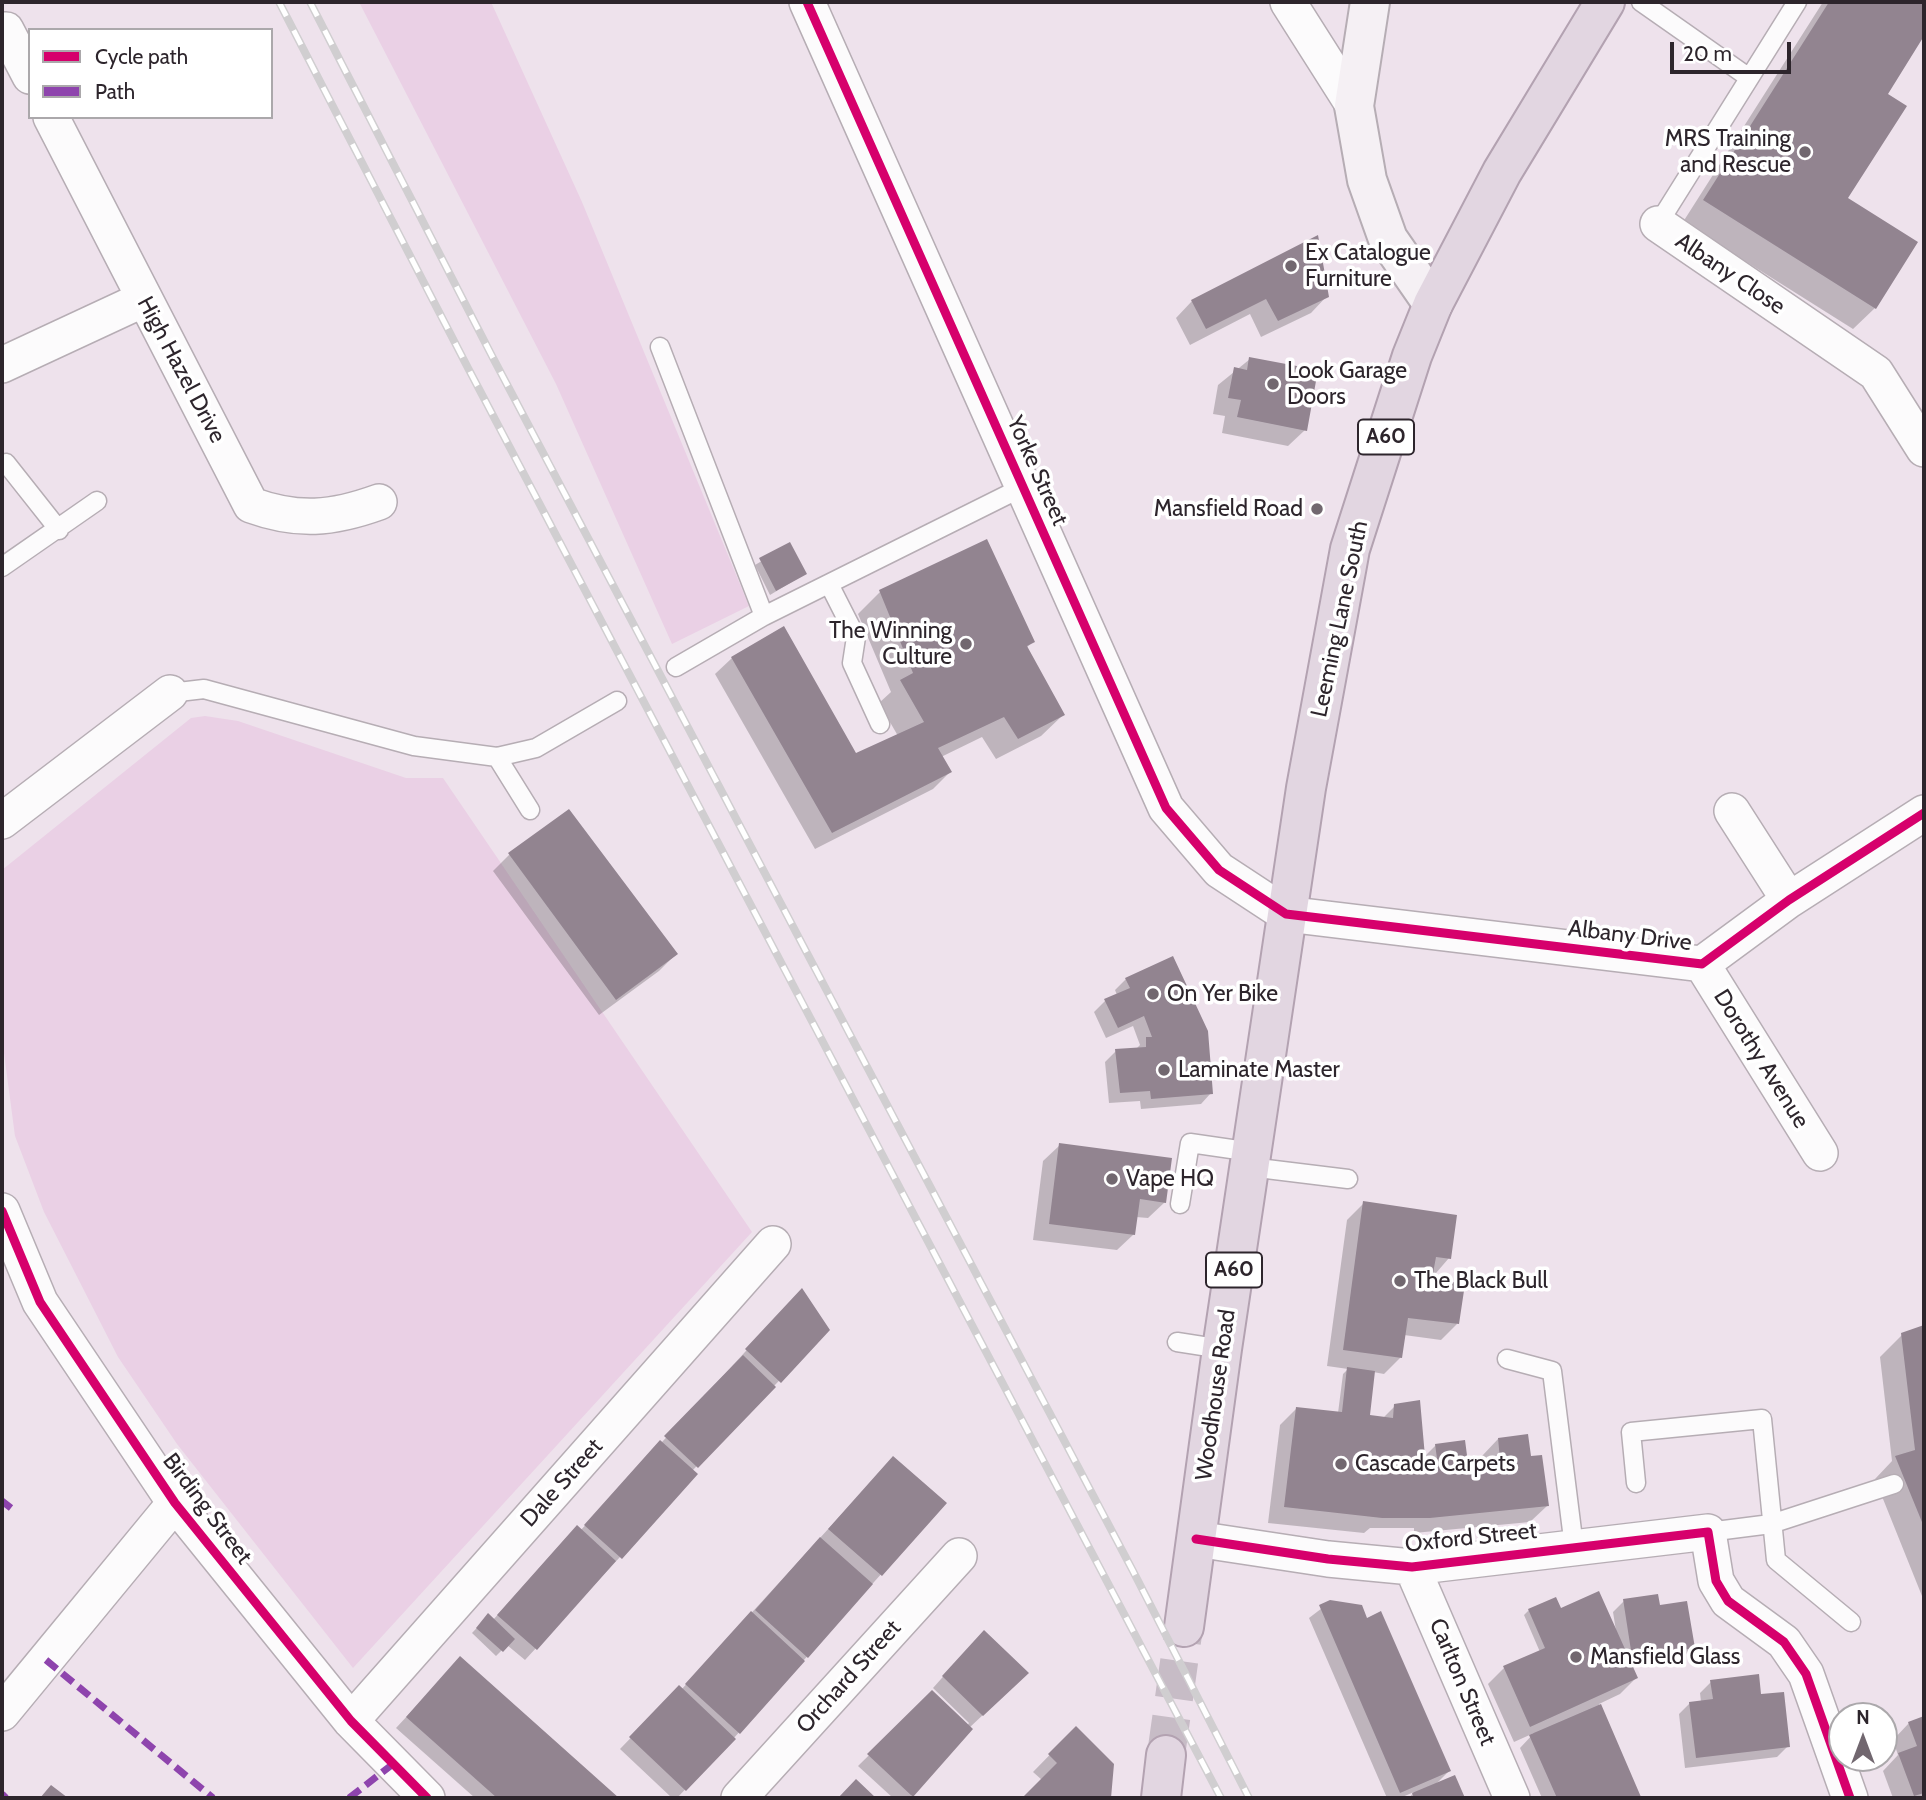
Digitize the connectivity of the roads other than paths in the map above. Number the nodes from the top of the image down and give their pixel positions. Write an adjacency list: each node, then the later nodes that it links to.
1 (807, 2): 19 (street, Yorke Street)
2 (1288, 2): 10 (street)
3 (1370, 2): 10 (main road)
4 (1605, 2): 14 (highway, Leeming Lane South / A60)
5 (1641, 2): 9 (lane)
6 (1797, 2): 9 (lane, Albany Close)
7 (2, 30): 8 (street)
8 (28, 72)
9 (1748, 77): 12 (lane, Albany Close)
10 (1354, 106): 14 (main road)
11 (52, 119): 13 (street, High Hazel Drive)
12 (1658, 224): 17 (street, Albany Close)
13 (144, 299): 16 (street); 21 (street, High Hazel Drive)
14 (1433, 304): 36 (highway, Leeming Lane South / A60)
15 (660, 347): 25 (lane)
16 (2, 365)
17 (1924, 449)
18 (6, 463): 22 (lane)
19 (1023, 487): 24 (lane); 36 (street, Yorke Street)
20 (97, 501): 22 (lane)
21 (379, 502)
22 (59, 530): 23 (lane)
23 (2, 567)
24 (829, 584): 25 (lane); 29 (lane)
25 (764, 616): 26 (lane)
26 (676, 667)
27 (170, 694): 30 (lane); 34 (street)
28 (617, 701): 30 (lane)
29 (880, 724)
30 (497, 757): 31 (lane)
31 (530, 810)
32 (1732, 811): 35 (street)
33 (1924, 813): 35 (street, Albany Drive)
34 (2, 821)
35 (1789, 900): 37 (street, Albany Drive)
36 (1286, 914): 37 (street, Albany Drive); 39 (highway, Woodhouse Road / A60)
37 (1702, 964): 38 (street, Dorothy Avenue)
38 (1820, 1153)
39 (1251, 1159): 40 (lane); 41 (lane); 45 (highway, Woodhouse Road / A60)
40 (1348, 1179)
41 (1180, 1204)
42 (2, 1210): 49 (street, Birding Street)
43 (773, 1244): 59 (street, Dale Street)
44 (1177, 1342): 45 (lane)
45 (1222, 1349): 52 (highway, Woodhouse Road / A60)
46 (1507, 1359): 53 (lane)
47 (1636, 1483): 50 (lane)
48 (1894, 1484): 50 (lane)
49 (175, 1503): 58 (street); 59 (street, Birding Street)
50 (1772, 1524): 51 (lane); 56 (lane)
51 (1708, 1532): 53 (street, Oxford Street); 65 (street)
52 (1196, 1539): 55 (street, Oxford Street); 57 (highway, Woodhouse Road / A60)
53 (1574, 1547): 55 (street, Oxford Street)
54 (959, 1556): 62 (street, Orchard Street)
55 (1412, 1567): 64 (street, Carlton Street)
56 (1851, 1622)
57 (1184, 1627)
58 (2, 1713)
59 (351, 1721): 61 (street, Birding Street)
60 (1166, 1755): 63 (highway)
61 (427, 1798)
62 (739, 1798)
63 (1161, 1798)
64 (1512, 1798)
65 (1850, 1798)

